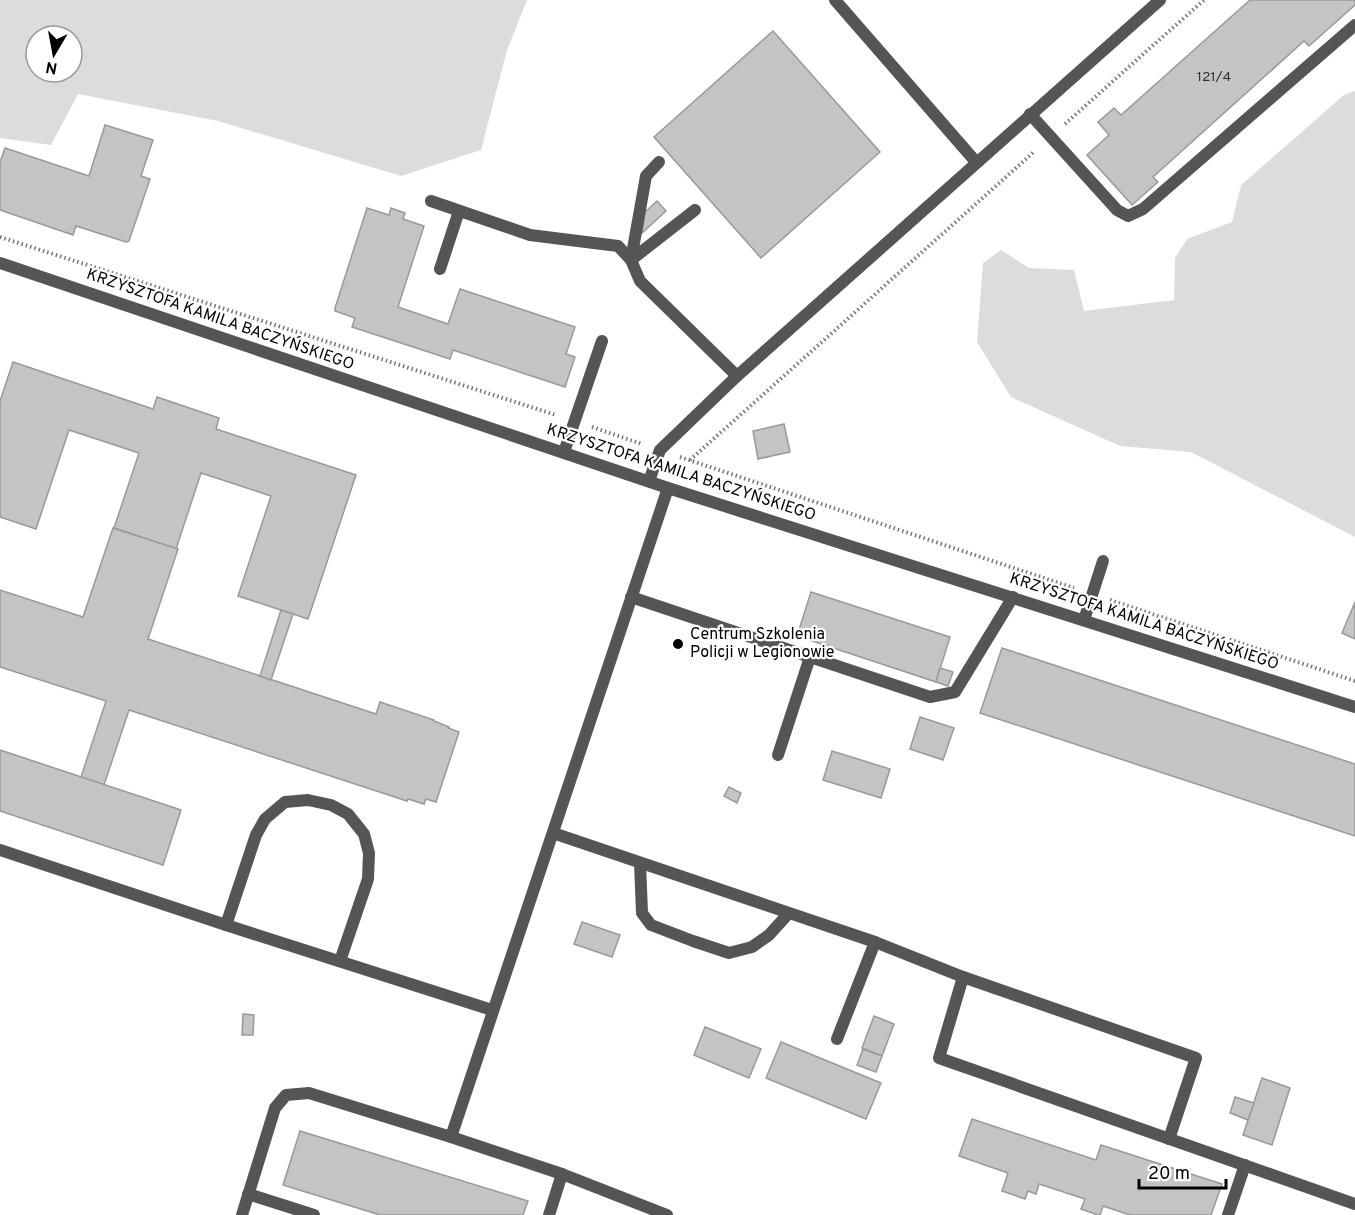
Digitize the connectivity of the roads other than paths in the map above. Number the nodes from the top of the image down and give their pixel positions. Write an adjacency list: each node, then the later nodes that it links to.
1 (835, 0): 6 (lane)
2 (1160, 0): 4 (lane)
3 (1355, 25): 4 (lane)
4 (1030, 114): 6 (lane)
5 (659, 162): 10 (lane)
6 (976, 162): 14 (lane)
7 (431, 201): 9 (lane)
8 (695, 210): 10 (lane)
9 (459, 211): 10 (lane); 12 (lane)
10 (631, 260): 14 (lane)
11 (0, 263): 15 (lane, KRZYSZTOFA KAMILA BACZYŃSKIEGO)
12 (440, 269)
13 (602, 341): 15 (lane)
14 (737, 376): 16 (lane)
15 (564, 452): 16 (lane, KRZYSZTOFA KAMILA BACZYŃSKIEGO)
16 (650, 482): 17 (lane, KRZYSZTOFA KAMILA BACZYŃSKIEGO)
17 (668, 488): 19 (lane); 20 (lane, KRZYSZTOFA KAMILA BACZYŃSKIEGO)
18 (1103, 561): 21 (lane)
19 (631, 597): 22 (lane); 25 (lane)
20 (1012, 597): 21 (lane, KRZYSZTOFA KAMILA BACZYŃSKIEGO); 22 (lane)
21 (1084, 620): 23 (lane, KRZYSZTOFA KAMILA BACZYŃSKIEGO)
22 (810, 657): 24 (lane)
23 (1355, 707)
24 (778, 755)
25 (553, 833): 27 (lane); 33 (lane)
26 (0, 850): 29 (lane)
27 (640, 863): 28 (lane); 28 (lane)
28 (788, 914): 30 (lane)
29 (226, 925): 31 (lane); 31 (lane)
30 (875, 942): 32 (lane); 34 (lane)
31 (340, 961): 33 (lane)
32 (963, 977): 36 (lane); 36 (lane)
33 (492, 1010): 35 (lane)
34 (837, 1039)
35 (451, 1137): 38 (lane); 39 (lane)
36 (1169, 1139): 37 (lane)
37 (1245, 1165): 40 (lane); 45 (lane)
38 (562, 1174): 43 (lane); 44 (lane)
39 (248, 1194): 41 (lane); 42 (lane)
40 (1355, 1204)
41 (242, 1215)
42 (314, 1215)
43 (549, 1215)
44 (667, 1215)
45 (1228, 1215)

